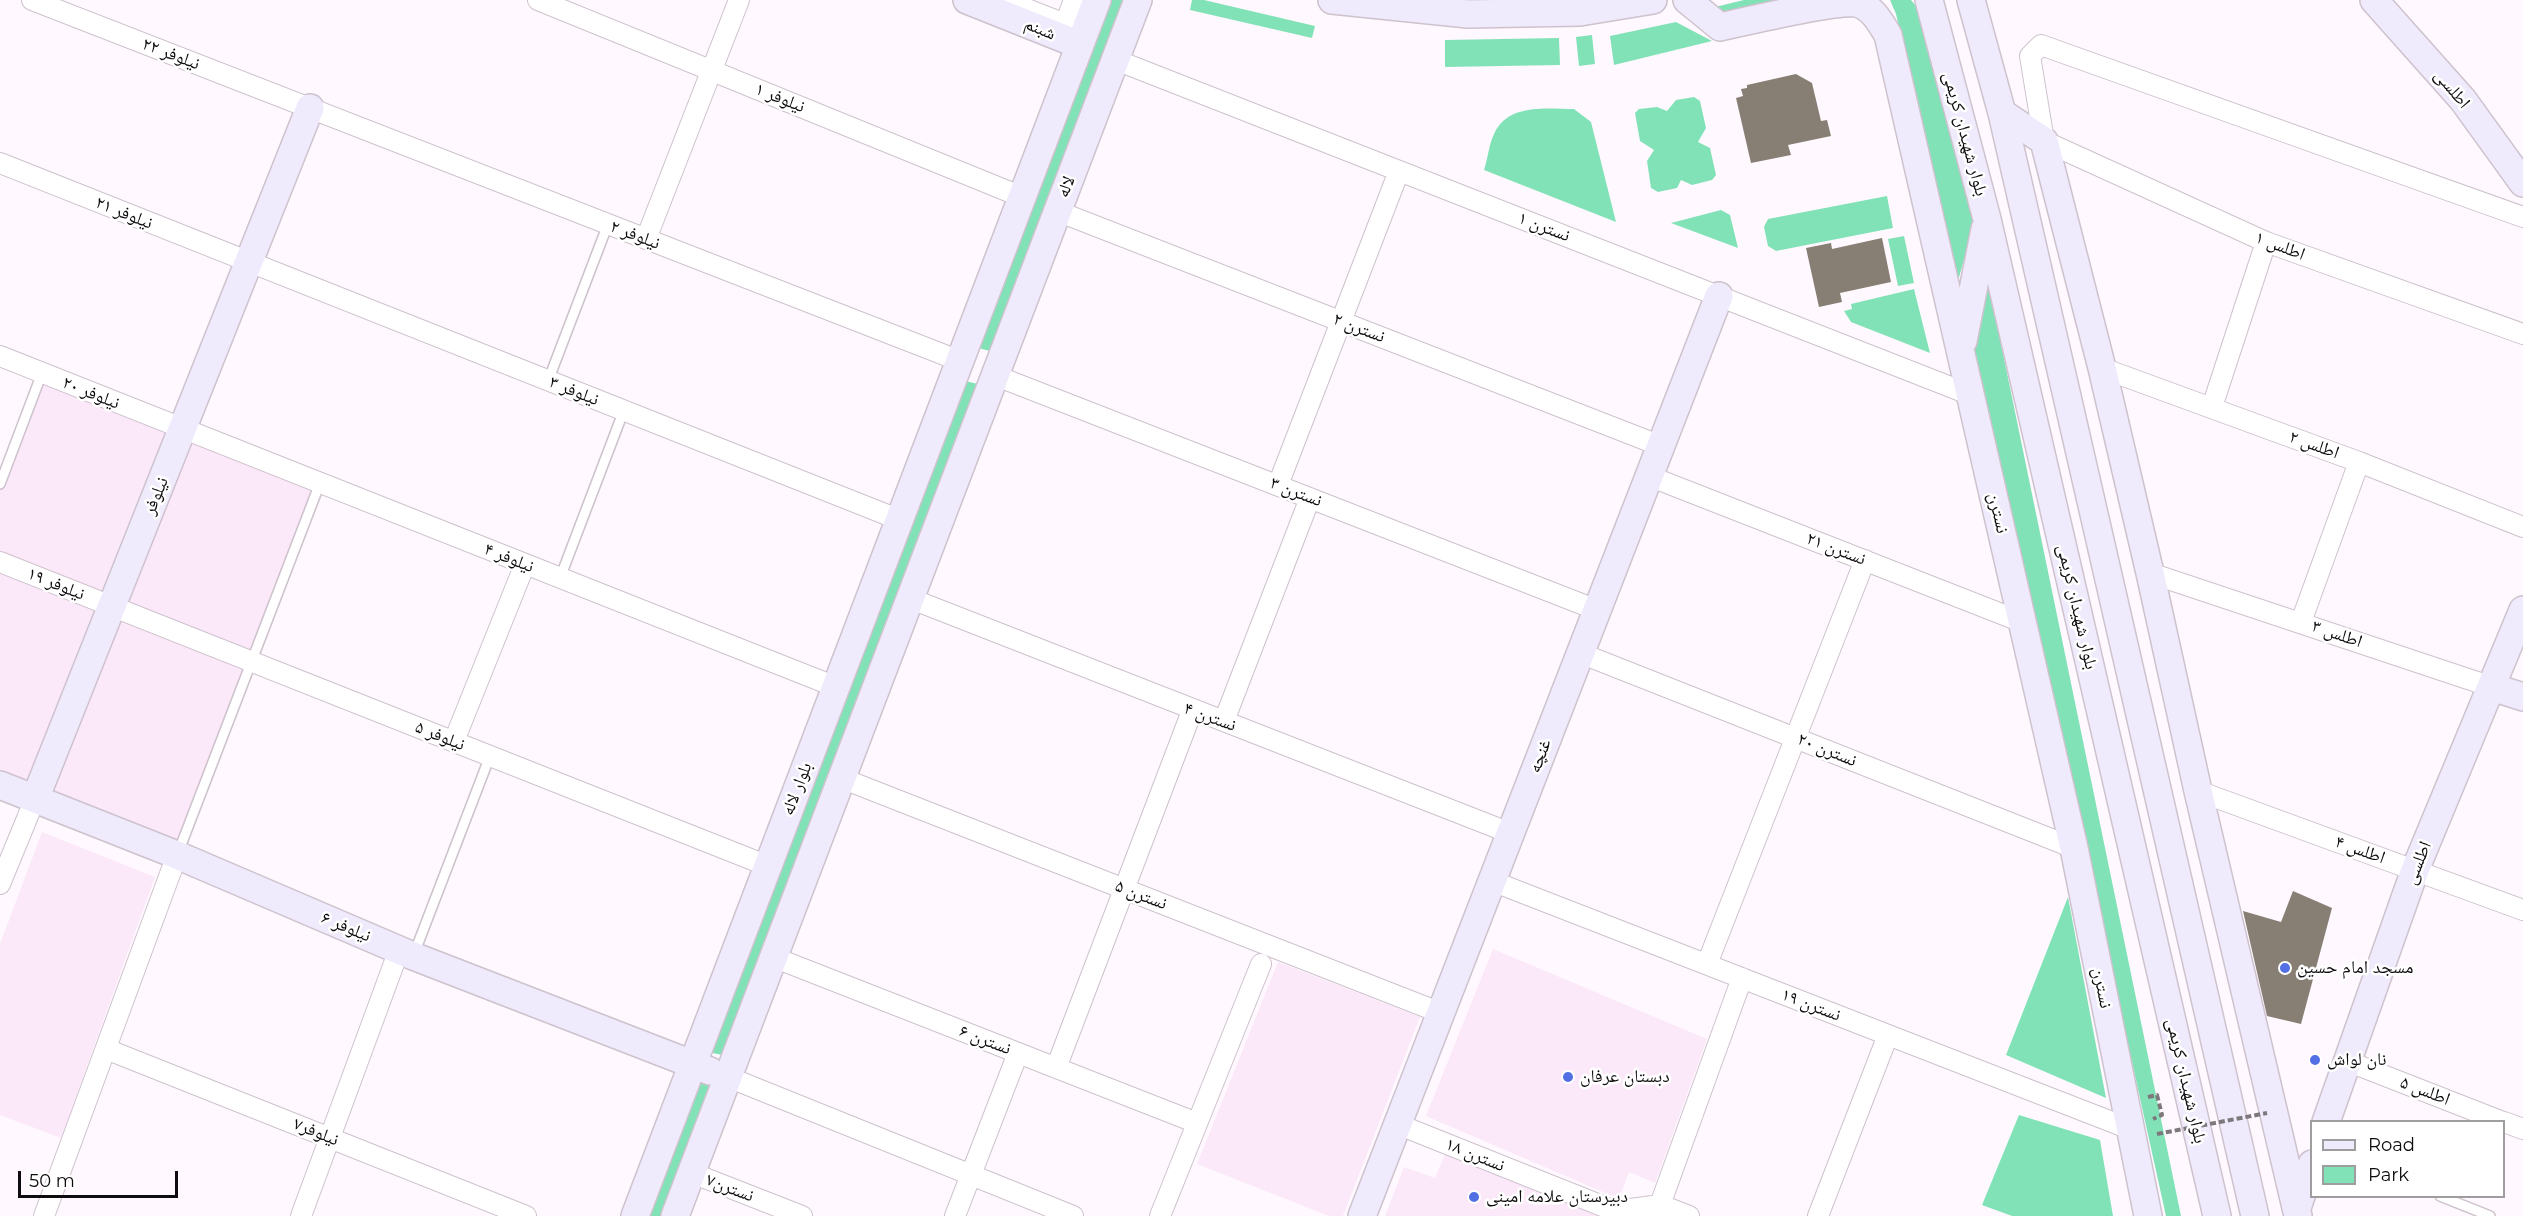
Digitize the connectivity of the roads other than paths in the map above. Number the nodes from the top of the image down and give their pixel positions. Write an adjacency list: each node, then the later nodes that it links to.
1 (32, 0): 18 (street, نیلوفر ۲۲)
2 (538, 0): 17 (street, نیلوفر ۱)
3 (739, 0): 17 (street)
4 (968, 0): 15 (street, شبنم)
5 (1004, 0): 6 (street)
6 (1074, 0)
7 (1097, 0): 15 (street, لاله)
8 (1137, 0): 16 (street, لاله)
9 (1332, 0): 10 (street)
10 (1653, 0)
11 (1687, 0): 35 (street, نسترن)
12 (1929, 0): 27 (street, بلوار شهیدان کریمی)
13 (1971, 0): 19 (street, بلوار شهیدان کریمی)
14 (2374, 0): 23 (street, اطلسی)
15 (1080, 45): 24 (street, لاله)
16 (1116, 60): 22 (street, نسترن ۱); 25 (street, لاله)
17 (712, 71): 24 (street, نیلوفر ۱); 29 (street)
18 (310, 108): 28 (street, نیلوفر ۲); 31 (street, نیلوفر)
19 (2002, 113): 20 (street); 130 (street, بلوار شهیدان کریمی)
20 (2044, 141): 26 (street); 30 (street, اطلس ۱); 38 (street)
21 (0, 163): 31 (street, نیلوفر ۲۱)
22 (1400, 171): 32 (street, نسترن ۱); 33 (street)
23 (2523, 183)
24 (1022, 196): 37 (street, لاله)
25 (1057, 210): 33 (street, نسترن ۲); 40 (street, لاله)
26 (2523, 217)
27 (1987, 219): 35 (street); 129 (street, بلوار شهیدان کریمی)
28 (608, 224): 29 (street, نیلوفر ۲); 41 (lane)
29 (646, 239): 37 (street, نیلوفر ۲)
30 (2266, 242): 34 (street, اطلس ۱); 43 (street)
31 (249, 262): 41 (street, نیلوفر ۳); 45 (street, نیلوفر)
32 (1719, 296): 42 (street, نسترن ۱); 46 (street, غنچه)
33 (1341, 321): 46 (street, نسترن ۲); 51 (street)
34 (2523, 334)
35 (1961, 352): 42 (street, نسترن)
36 (0, 357): 39 (street, نیلوفر ۲۰)
37 (960, 361): 40 (street); 53 (street, بلوار لاله)
38 (2102, 368): 43 (street, اطلس ۲); 58 (street)
39 (42, 373): 45 (street, نیلوفر ۲۰); 50 (lane)
40 (994, 375): 51 (street, نسترن ۳); 60 (street, بلوار لاله)
41 (548, 381): 44 (street, نیلوفر ۳)
42 (1971, 395): 64 (street, نسترن)
43 (2212, 407): 47 (street, اطلس ۲)
44 (624, 410): 53 (street, نیلوفر ۳); 59 (lane)
45 (183, 429): 49 (street, نیلوفر ۴); 61 (street, نیلوفر)
46 (1661, 446): 48 (street, غنچه)
47 (2359, 462): 54 (street, اطلس ۲); 65 (street)
48 (1649, 476): 55 (street, نسترن ۲۱); 62 (street, غنچه)
49 (320, 483): 57 (street, نیلوفر ۴); 67 (lane)
50 (0, 484)
51 (1278, 485): 52 (street, نسترن ۳)
52 (1310, 498): 62 (street, نسترن ۳); 72 (street)
53 (900, 520): 68 (street, بلوار لاله)
54 (2523, 527)
55 (1864, 560): 64 (street, نسترن ۲۱); 73 (street)
56 (0, 562): 61 (street, نیلوفر ۱۹)
57 (525, 564): 59 (street, نیلوفر ۴); 74 (street)
58 (2150, 573): 65 (street, اطلس ۳); 78 (street)
59 (560, 578): 68 (street, نیلوفر ۴)
60 (909, 598): 71 (street, نسترن ۴); 76 (street, بلوار لاله)
61 (112, 606): 67 (street, نیلوفر ۵); 79 (street, نیلوفر)
62 (1597, 610): 66 (street, غنچه)
63 (2523, 610): 69 (street, اطلسی)
64 (2022, 621): 81 (street, نسترن)
65 (2301, 622): 69 (street, اطلس ۳)
66 (1580, 653): 73 (street, نسترن ۲۰); 80 (street, غنچه)
67 (252, 661): 74 (street, نیلوفر ۵); 82 (lane)
68 (836, 687): 83 (street, بلوار لاله)
69 (2492, 687): 70 (street, اطلس ۳); 84 (street, اطلسی)
70 (2523, 697)
71 (1192, 711): 72 (street, نسترن ۴); 87 (street)
72 (1224, 721): 80 (street, نسترن ۴)
73 (1796, 738): 81 (street, نسترن ۲۰); 92 (street)
74 (454, 741): 75 (street, نیلوفر ۵)
75 (490, 756): 83 (street, نیلوفر ۵); 89 (lane)
76 (841, 778): 87 (street, نسترن ۵); 90 (street, بلوار لاله)
77 (0, 785): 79 (street, نیلوفر ۶)
78 (2198, 791): 84 (street, اطلس ۴); 115 (street)
79 (35, 799): 82 (street, نیلوفر ۶); 86 (street, نیلوفر)
80 (1510, 833): 85 (street, غنچه)
81 (2074, 848): 107 (street, نسترن)
82 (177, 855): 89 (street, نیلوفر ۶); 96 (street)
83 (768, 866): 99 (street, بلوار لاله)
84 (2415, 870): 88 (street, اطلس ۴); 98 (street, اطلسی)
85 (1492, 881): 92 (street, نسترن ۱۹); 94 (street, غنچه)
86 (0, 884)
87 (1125, 889): 94 (street, نسترن ۵); 100 (street)
88 (2523, 910)
89 (406, 953): 99 (street, نیلوفر ۶); 109 (street)
90 (773, 957): 97 (street, نسترن ۶); 101 (street, بلوار لاله)
91 (1261, 964): 104 (street)
92 (1707, 964): 93 (street, نسترن ۱۹)
93 (1742, 978): 95 (street, نسترن ۱۹); 114 (street)
94 (1440, 1012): 106 (street, غنچه)
95 (1888, 1035): 107 (street, نسترن ۱۹); 127 (street)
96 (105, 1049): 109 (street, نیلوفر۷); 116 (street)
97 (1018, 1053): 100 (street, نسترن ۶); 112 (street)
98 (2347, 1061): 102 (street, اطلسی); 103 (street, اطلس ۵)
99 (693, 1065): 101 (street, نیلوفر ۶); 119 (street, بلوار لاله)
100 (1056, 1068): 104 (street, نسترن ۶)
101 (728, 1077): 111 (street, بلوار لاله); 112 (street)
102 (2327, 1120)
103 (2498, 1120)
104 (1197, 1123): 124 (street)
105 (2505, 1123): 108 (street, اطلس ۵)
106 (1397, 1124): 114 (street, نسترن ۱۸); 125 (street, غنچه)
107 (2130, 1129): 128 (street, نسترن)
108 (2523, 1129)
109 (331, 1138): 117 (street); 118 (street, نیلوفر۷)
110 (2310, 1170): 115 (street)
111 (692, 1173): 120 (street, بلوار لاله); 121 (street, نسترن۷)
112 (971, 1175): 122 (street); 123 (street)
113 (2443, 1198): 131 (lane)
114 (1658, 1210): 126 (street, نسترن ۱۸)
115 (2297, 1212)
116 (44, 1216)
117 (301, 1216)
118 (526, 1216)
119 (635, 1216)
120 (675, 1216)
121 (802, 1216)
122 (955, 1216)
123 (1073, 1216)
124 (1160, 1216)
125 (1362, 1216)
126 (1689, 1216)
127 (1818, 1216)
128 (2148, 1216)
129 (2217, 1216)
130 (2255, 1216)
131 (2490, 1216)

